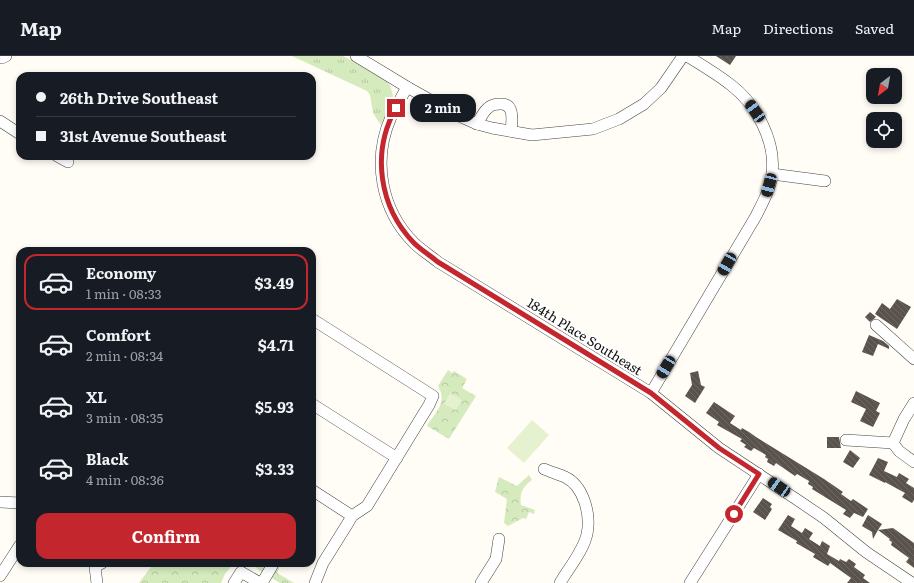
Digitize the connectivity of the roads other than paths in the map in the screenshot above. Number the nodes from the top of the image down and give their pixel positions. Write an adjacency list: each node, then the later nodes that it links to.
1 (6, 56): 5 (street)
2 (356, 56): 6 (street)
3 (683, 56): 10 (street)
4 (687, 56): 13 (street)
5 (0, 58)
6 (407, 87): 8 (street); 18 (street, 184th Place Southeast)
7 (0, 121): 9 (street)
8 (477, 124): 10 (street); 10 (street)
9 (16, 131)
10 (511, 131)
11 (65, 160): 12 (street)
12 (68, 162)
13 (772, 174): 14 (street); 18 (street)
14 (825, 181)
15 (316, 322): 23 (street)
16 (876, 325): 17 (street)
17 (914, 359)
18 (651, 393): 26 (street, 184th Place Southeast)
19 (914, 403): 22 (street)
20 (316, 407): 23 (street)
21 (846, 440): 22 (street)
22 (893, 443): 24 (street)
23 (397, 458): 30 (street)
24 (914, 462)
25 (544, 469): 41 (street)
26 (759, 474): 42 (street); 43 (street, 184th Place Southeast)
27 (316, 493): 30 (street)
28 (0, 502): 29 (street)
29 (16, 503)
30 (352, 516): 39 (street)
31 (499, 539): 40 (street)
32 (16, 551): 35 (street)
33 (99, 567): 36 (street)
34 (271, 567): 38 (street)
35 (0, 576)
36 (97, 583)
37 (234, 583): 38 (street)
38 (261, 583)
39 (315, 583)
40 (481, 583)
41 (560, 583)
42 (690, 583)
43 (912, 583)

